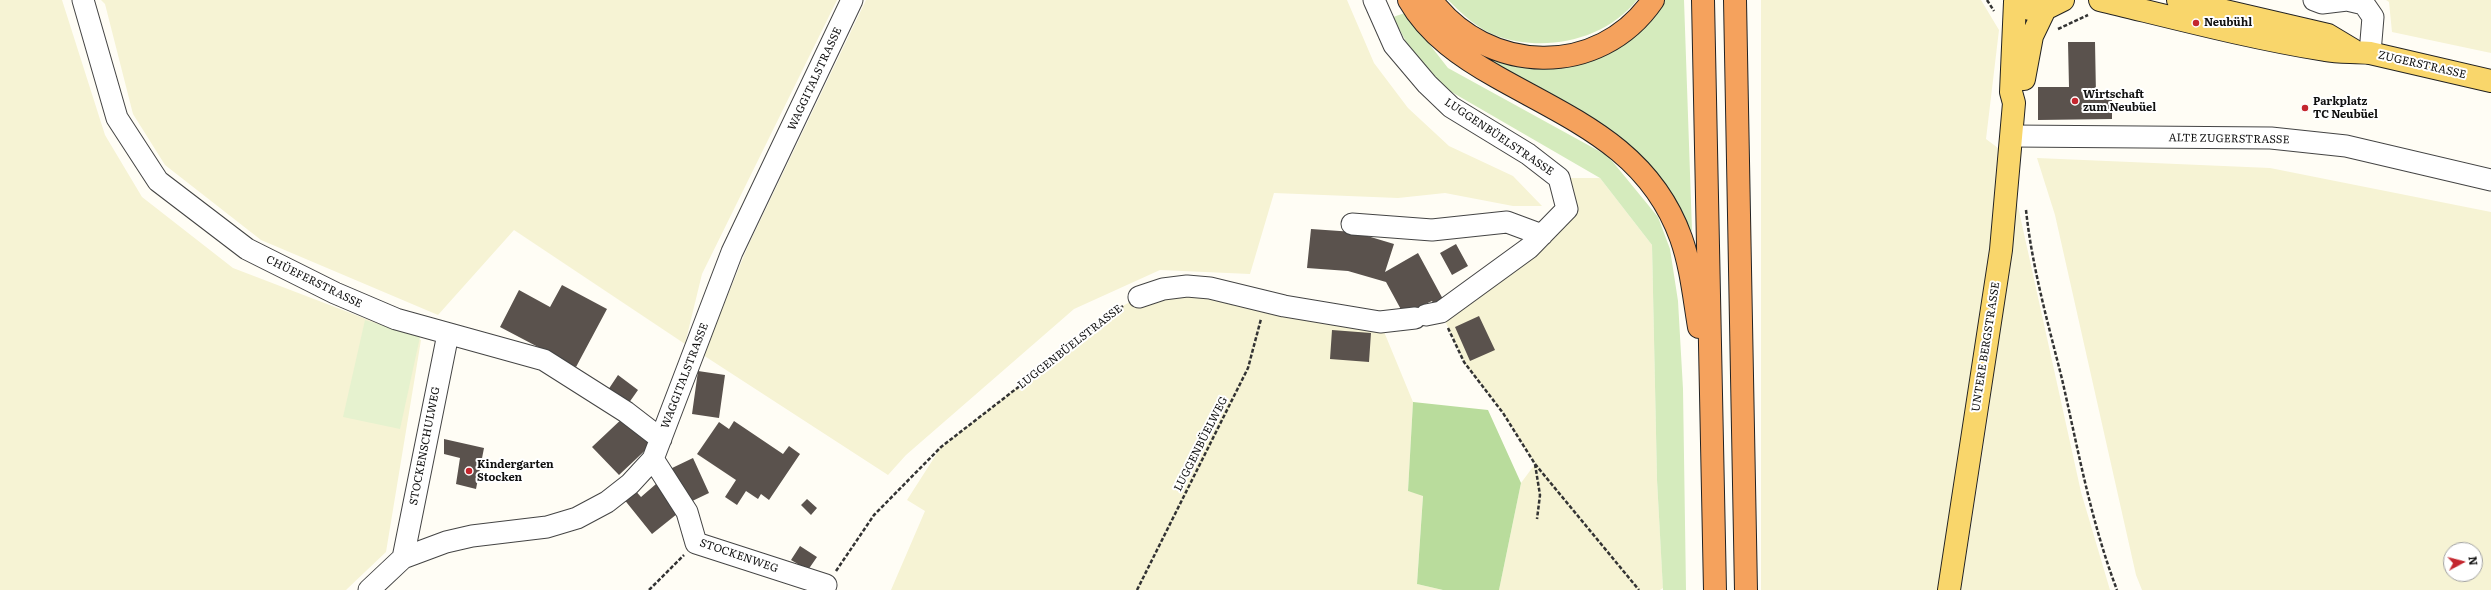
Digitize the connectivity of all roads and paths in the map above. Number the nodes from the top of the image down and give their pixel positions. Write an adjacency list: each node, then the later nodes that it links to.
1 (83, 0): 28 (street, CHÜEFERSTRASSE)
2 (852, 0): 30 (street, WAGGITALSTRASSE)
3 (1374, 0): 24 (street, LUGGENBÜELSTRASSE)
4 (1409, 0): 29 (highway)
5 (1431, 0): 6 (highway)
6 (1653, 0)
7 (1703, 0): 29 (highway)
8 (1735, 0): 17 (highway)
9 (1748, 0): 17 (highway)
10 (2178, 0): 16 (main road, ZUGERSTRASSE)
11 (2314, 0): 16 (street)
12 (2014, 1): 13 (main road); 19 (main road, UNTERE BERGSTRASSE)
13 (2054, 4): 19 (main road, UNTERE BERGSTRASSE)
14 (2096, 7): 15 (path); 16 (main road, ZUGERSTRASSE)
15 (2054, 31)
16 (2362, 52): 18 (main road, ZUGERSTRASSE)
17 (1737, 65): 42 (highway)
18 (2491, 81)
19 (2014, 104): 20 (main road, UNTERE BERGSTRASSE)
20 (2012, 136): 21 (street, ALTE ZUGERSTRASSE); 43 (main road, UNTERE BERGSTRASSE)
21 (2491, 180)
22 (2025, 204): 44 (path)
23 (1352, 224): 24 (street)
24 (1542, 235): 27 (street, LUGGENBÜELSTRASSE)
25 (1139, 297): 26 (street, LUGGENBÜELSTRASSE); 36 (path, LUGGENBÜELSTRASSE)
26 (1273, 304): 27 (street, LUGGENBÜELSTRASSE); 39 (path, LUGGENBÜELWEG)
27 (1427, 315): 32 (path)
28 (448, 334): 30 (street, CHÜEFERSTRASSE); 35 (street, STOCKENSCHULWEG)
29 (1712, 407): 41 (highway)
30 (661, 439): 31 (street, WAGGITALSTRASSE)
31 (653, 459): 34 (street, STOCKENWEG); 35 (street, WAGGITALSTRASSE)
32 (1535, 464): 33 (path); 40 (path)
33 (1538, 519)
34 (696, 543): 36 (street, STOCKENWEG); 38 (path)
35 (403, 558): 37 (street, WAGGITALSTRASSE)
36 (826, 585)
37 (369, 590)
38 (649, 590)
39 (1137, 590)
40 (1639, 590)
41 (1715, 590)
42 (1746, 590)
43 (1949, 590)
44 (2117, 590)

